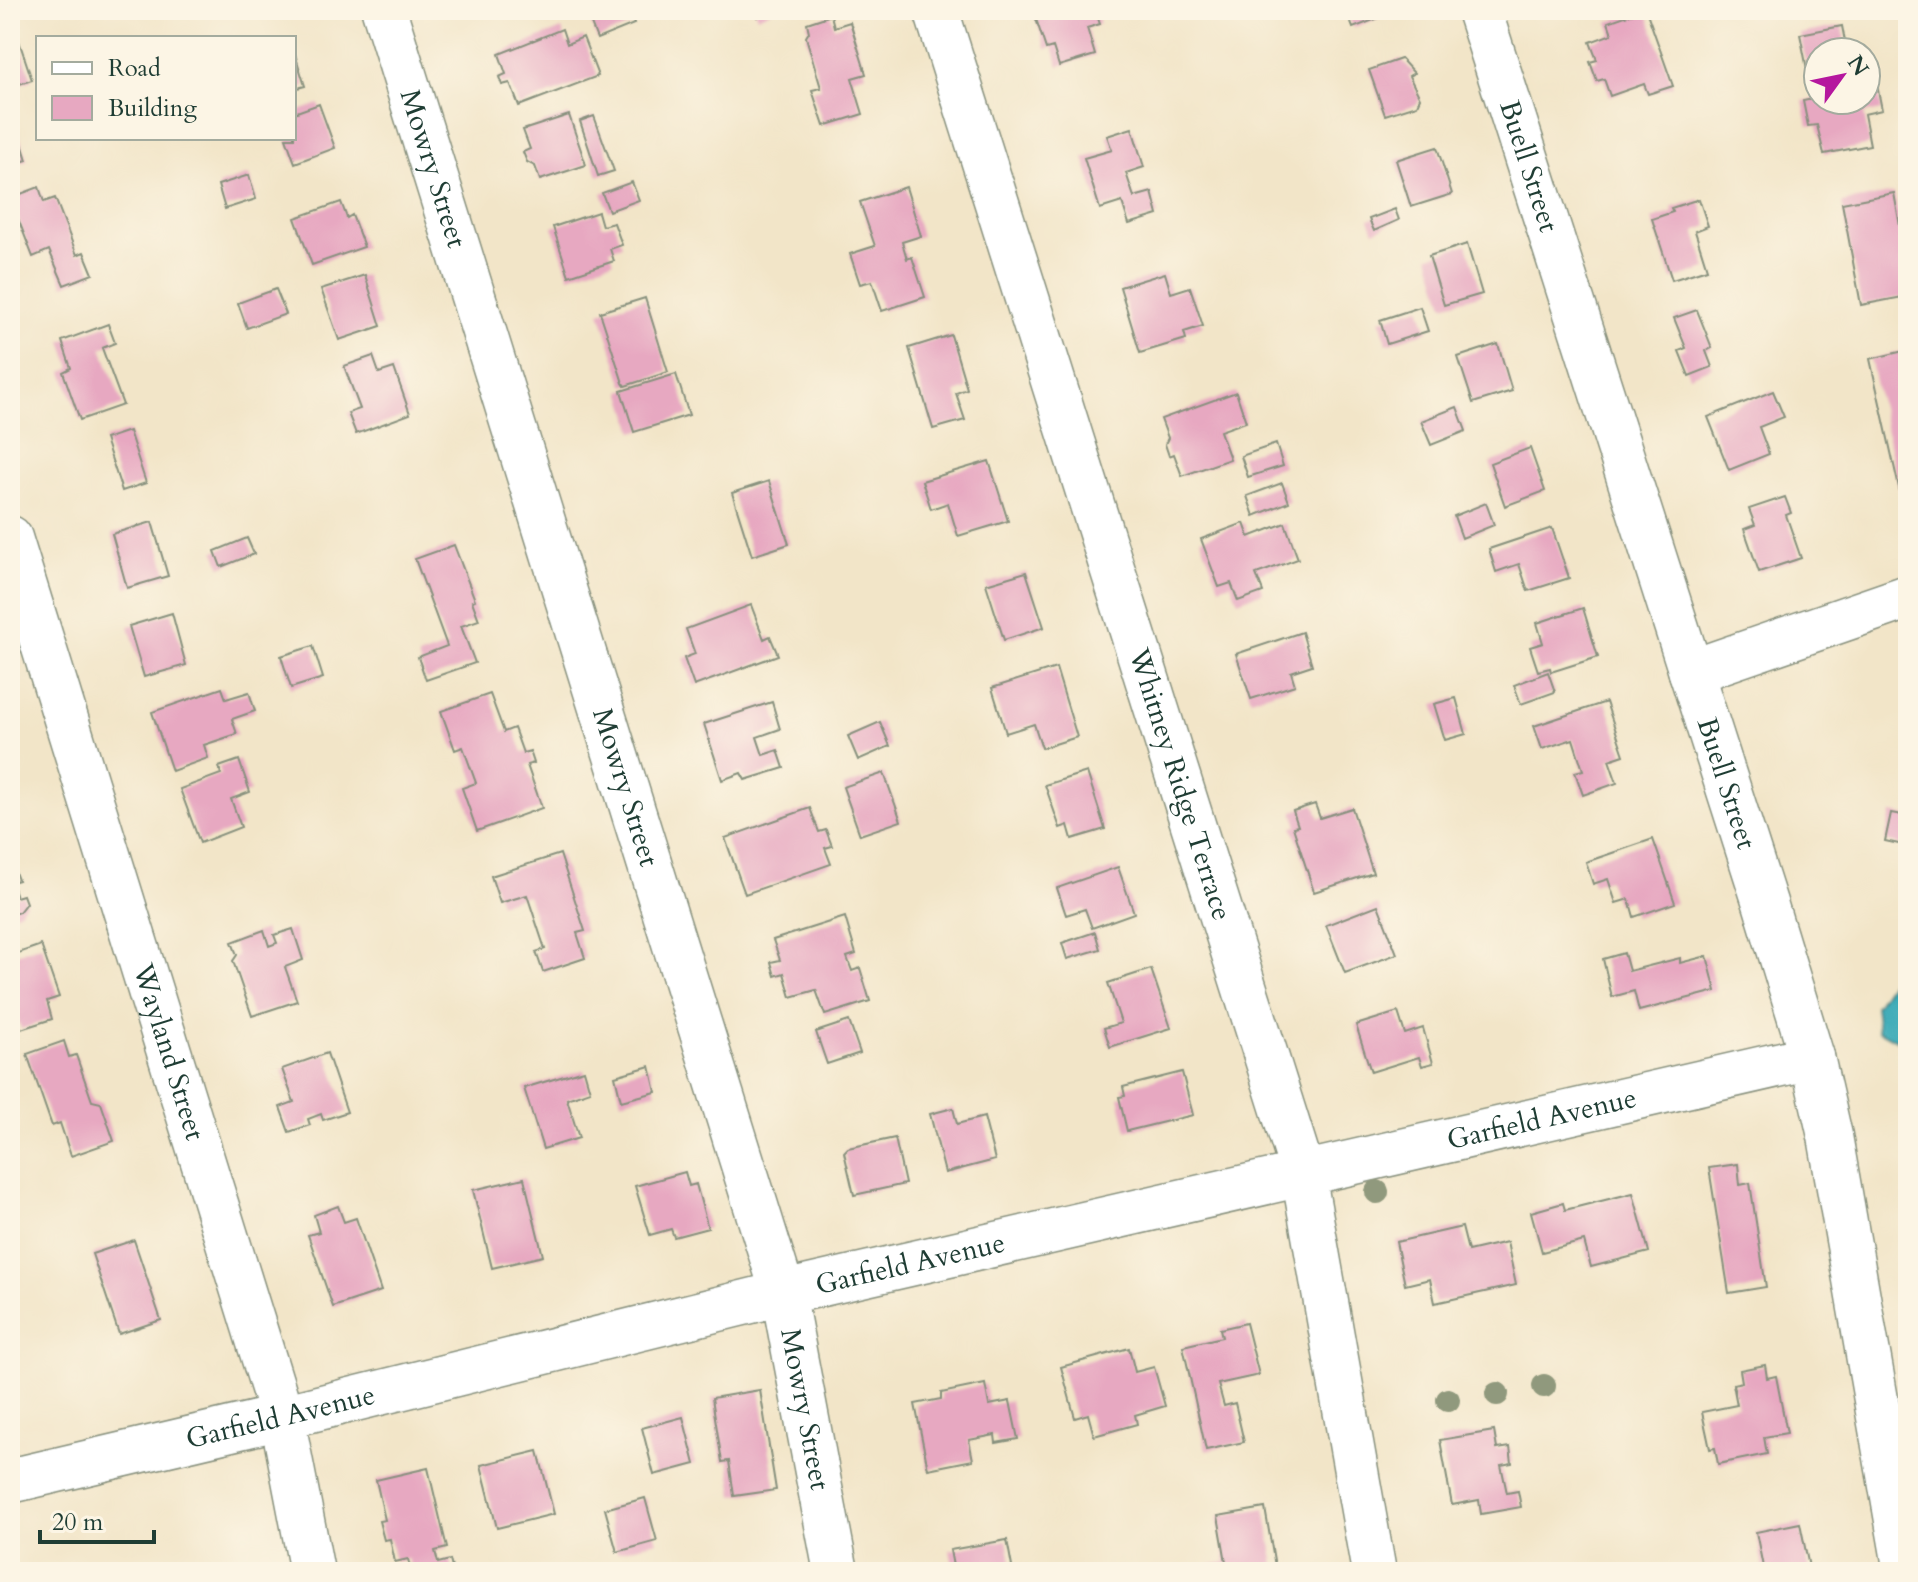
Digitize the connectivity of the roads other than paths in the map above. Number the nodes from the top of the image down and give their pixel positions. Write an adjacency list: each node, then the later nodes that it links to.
1 (384, 10): 9 (street, Mowry Street)
2 (936, 10): 8 (street, Whitney Ridge Terrace)
3 (1479, 10): 6 (street, Buell Street)
4 (10, 538): 10 (street, Wayland Street)
5 (1908, 597): 6 (street)
6 (1691, 672): 7 (street, Buell Street)
7 (1812, 1057): 8 (street, Garfield Avenue); 15 (street, Buell Street)
8 (1303, 1173): 9 (street, Garfield Avenue); 14 (street, Whitney Ridge Terrace)
9 (783, 1293): 10 (street, Garfield Avenue); 13 (street, Mowry Street)
10 (282, 1417): 11 (street, Garfield Avenue); 12 (street, Wayland Street)
11 (10, 1481)
12 (312, 1572)
13 (836, 1572)
14 (1374, 1572)
15 (1906, 1572)

